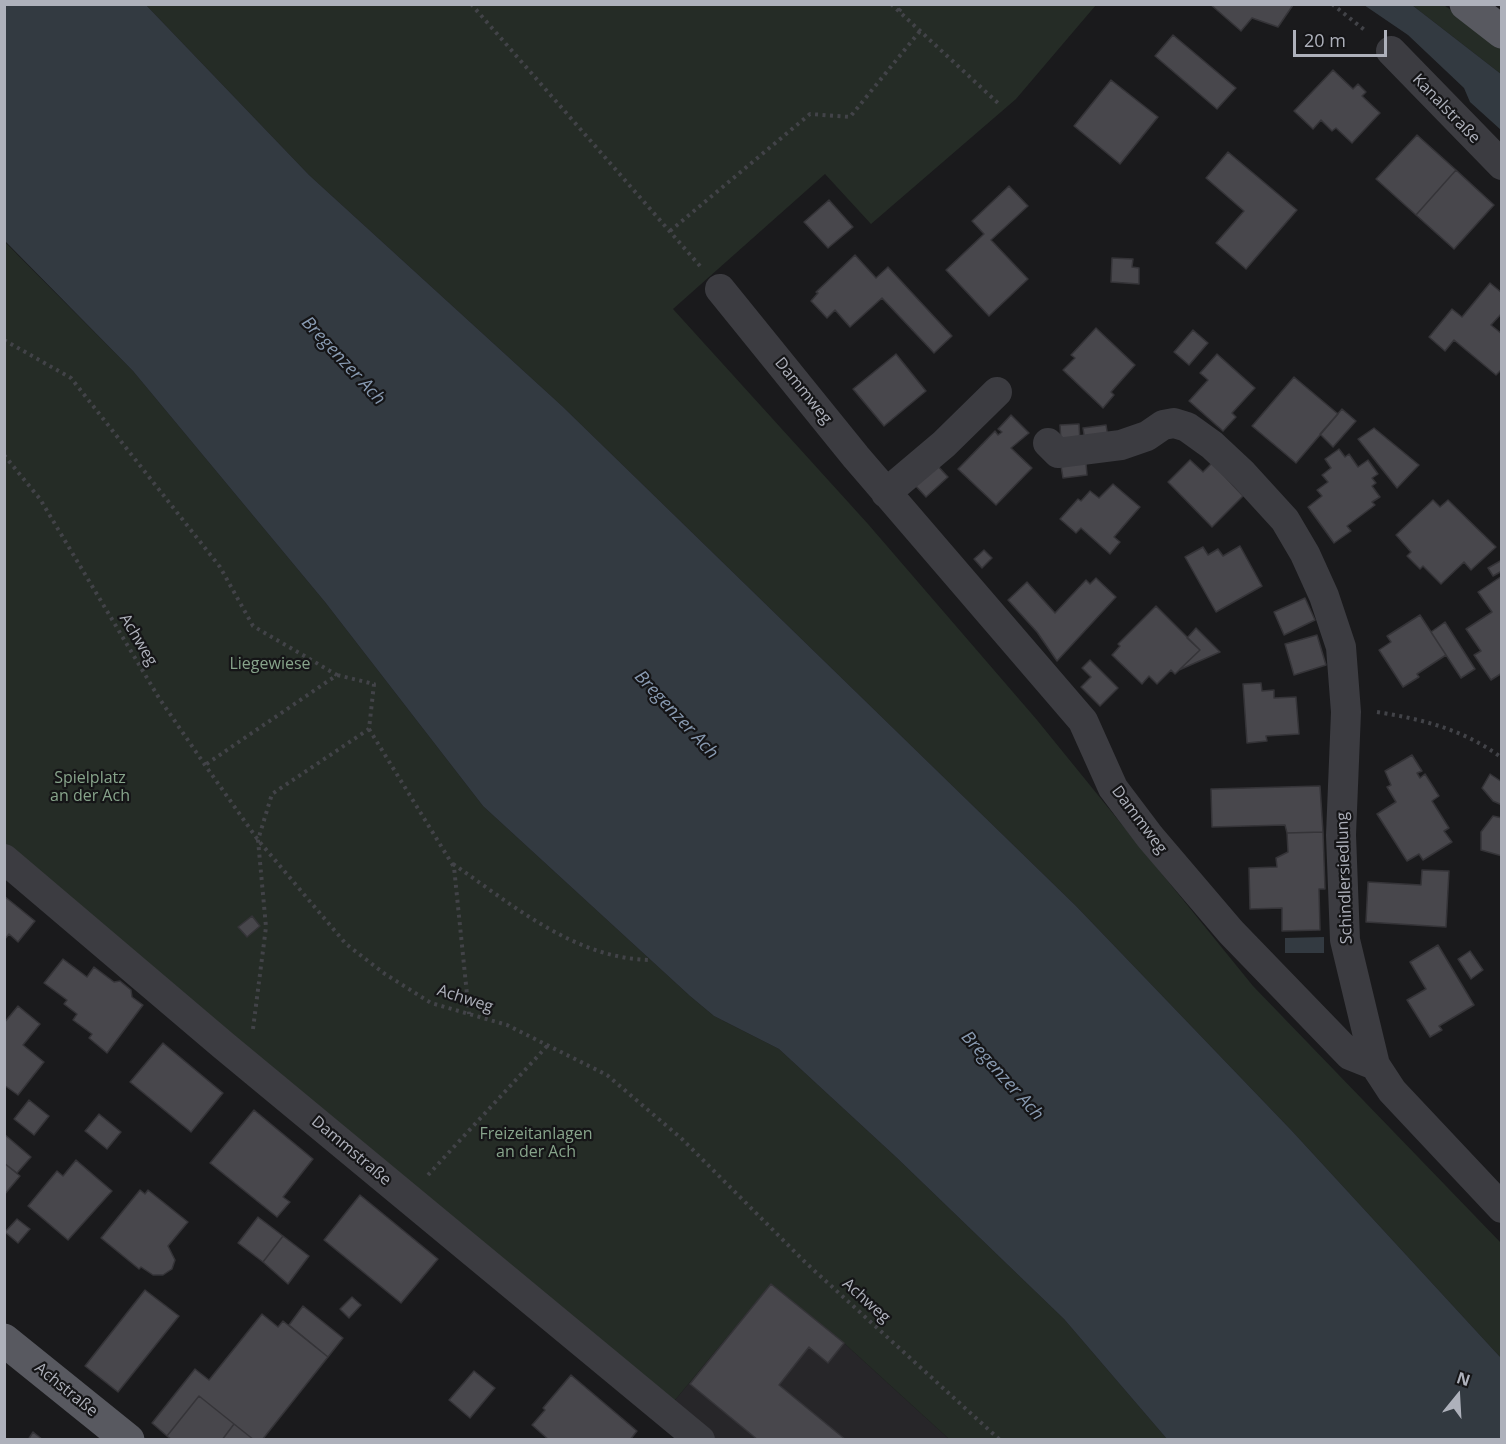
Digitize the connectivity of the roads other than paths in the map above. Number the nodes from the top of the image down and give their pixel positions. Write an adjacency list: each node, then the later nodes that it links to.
1 (1466, 4): 2 (main road)
2 (1502, 32)
3 (1391, 51): 4 (street, Kanalstraße)
4 (1502, 165)
5 (720, 289): 8 (street, Dammweg)
6 (998, 392): 8 (street)
7 (1048, 443): 10 (street, Schindlersiedlung)
8 (886, 492): 10 (street, Dammweg)
9 (4, 859): 14 (street, Dammstraße)
10 (1375, 1065): 11 (street, Schindlersiedlung)
11 (1502, 1208)
12 (4, 1340): 13 (main road, Achstraße)
13 (124, 1438)
14 (700, 1440)

